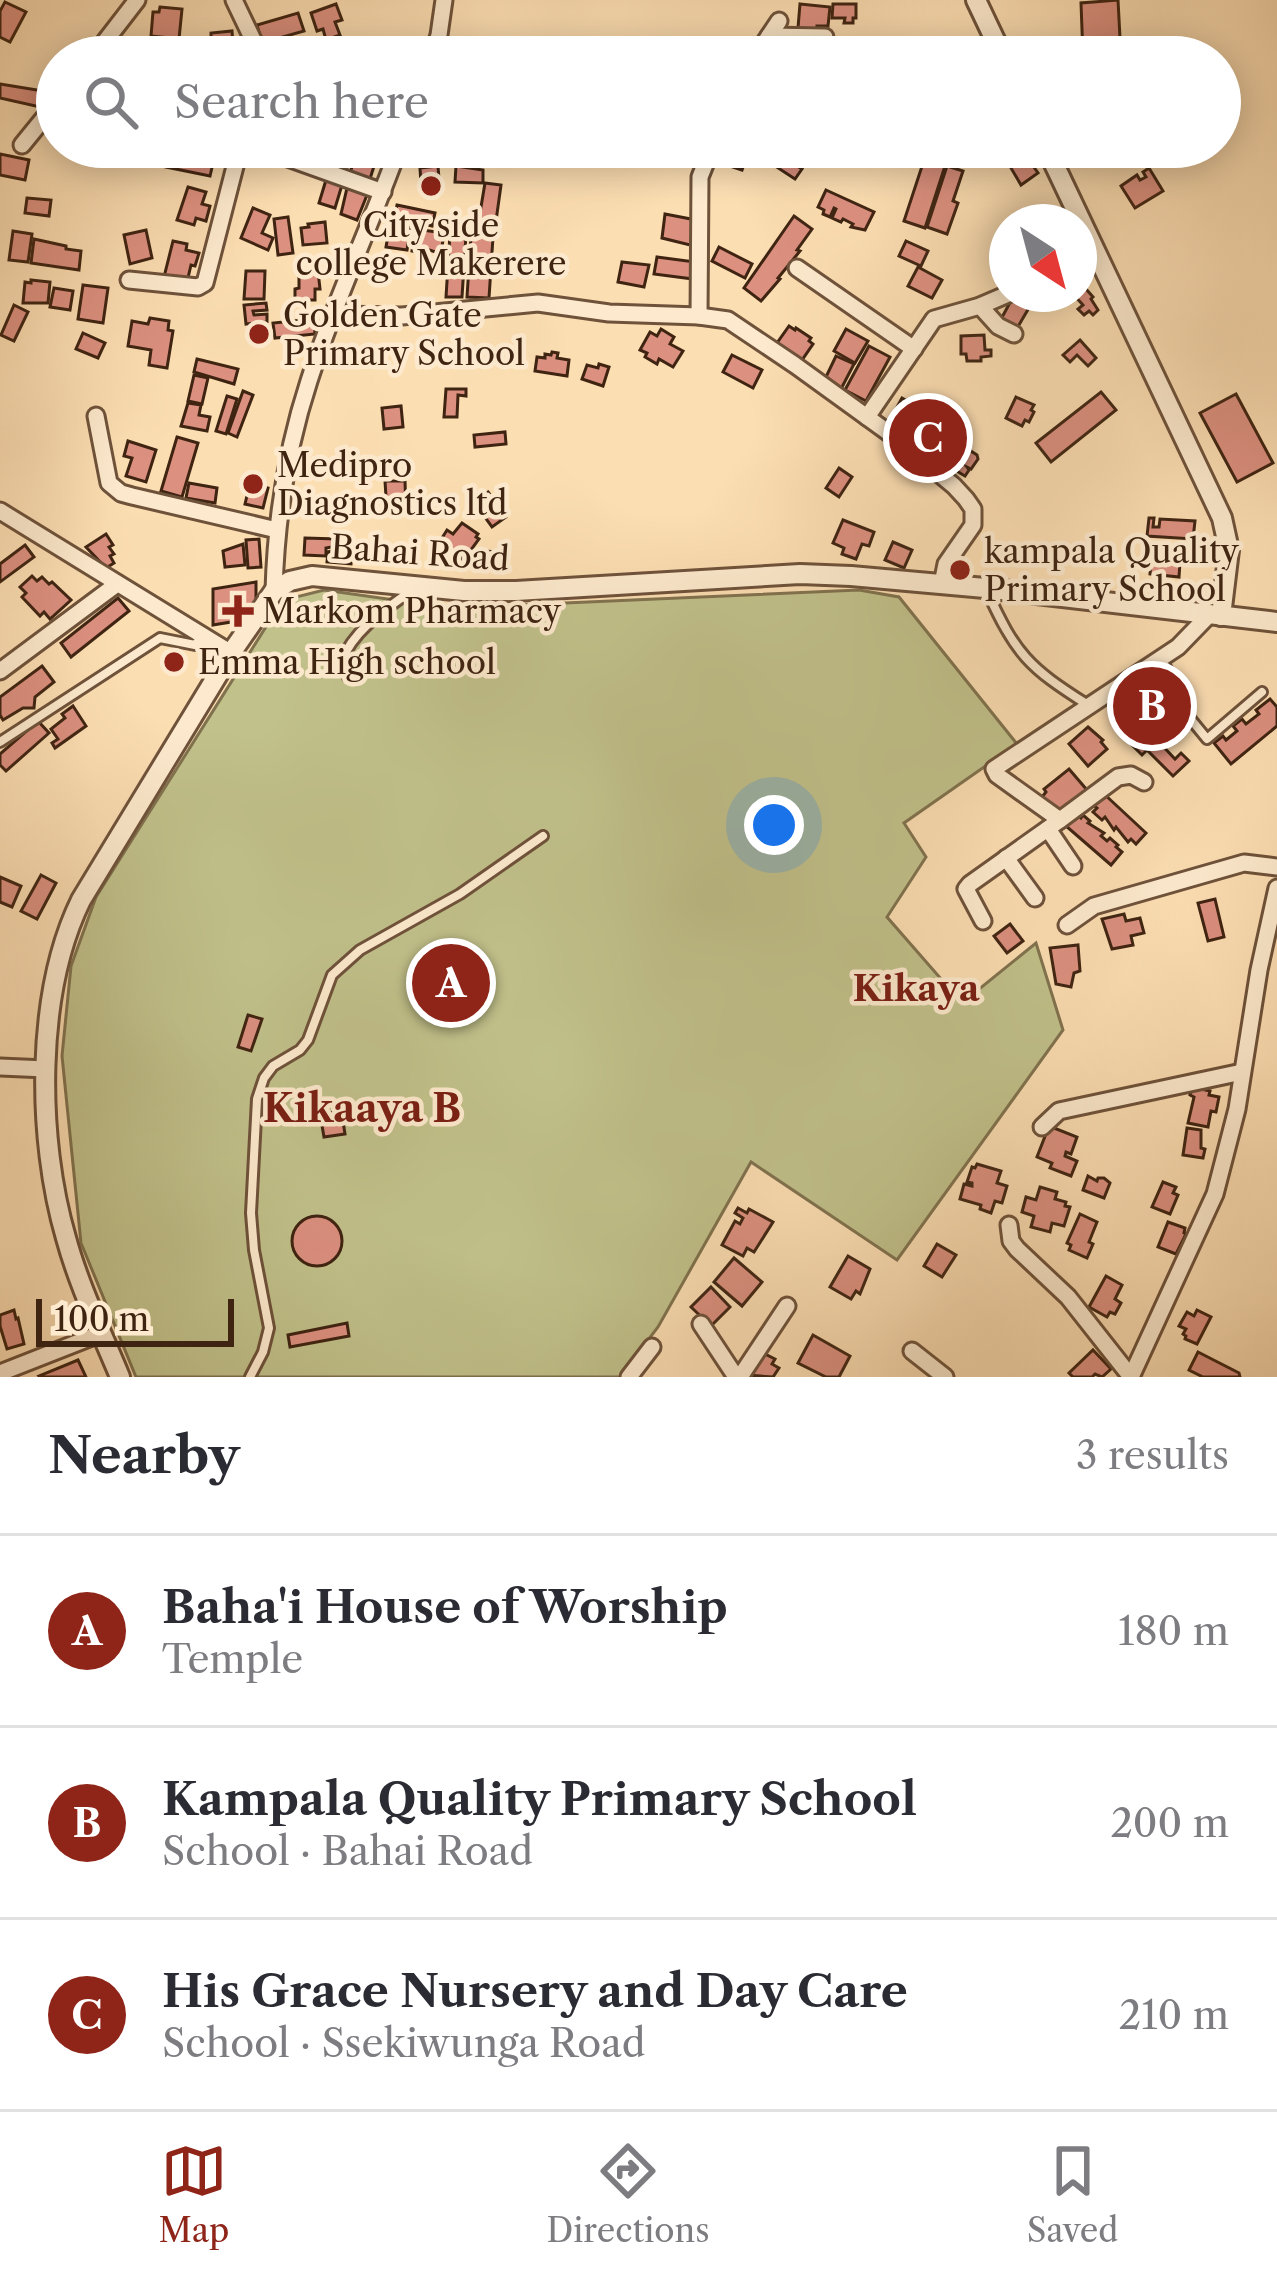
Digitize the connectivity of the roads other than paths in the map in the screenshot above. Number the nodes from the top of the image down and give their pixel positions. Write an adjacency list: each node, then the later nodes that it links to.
1 (137, 0): 5 (street)
2 (234, 0): 6 (street)
3 (444, 0): 7 (street)
4 (976, 0): 10 (street)
5 (109, 36)
6 (251, 36)
7 (439, 36)
8 (769, 36): 9 (street)
9 (818, 36)
10 (993, 36)
11 (36, 128): 12 (street)
12 (22, 145)
13 (235, 168): 20 (street)
14 (316, 168): 18 (street)
15 (392, 168): 18 (street)
16 (704, 168): 24 (street)
17 (1056, 168): 36 (street)
18 (383, 192): 23 (street)
19 (797, 268): 26 (street)
20 (129, 280)
21 (989, 302): 22 (street)
22 (980, 306): 25 (street); 26 (street)
23 (334, 315): 24 (street); 30 (street)
24 (699, 316): 28 (street)
25 (1014, 334)
26 (914, 349): 28 (street)
27 (97, 416): 30 (street)
28 (867, 417): 32 (street)
29 (0, 511): 31 (street)
30 (277, 530): 35 (street)
31 (117, 584): 38 (street); 41 (street)
32 (942, 584): 33 (street, Bahai Road); 34 (street, Bahai Road)
33 (415, 588): 35 (street, Bahai Road); 42 (lane)
34 (985, 588): 36 (street, Bahai Road); 44 (lane)
35 (274, 590): 39 (street)
36 (1215, 615): 37 (street, Bahai Road); 40 (street)
37 (1277, 622)
38 (203, 635): 39 (street); 45 (lane)
39 (231, 653): 57 (street)
40 (1162, 658): 43 (lane); 44 (street)
41 (0, 671)
42 (348, 677)
43 (1262, 692)
44 (1089, 706): 47 (street)
45 (0, 742)
46 (1144, 782): 47 (street)
47 (1054, 825): 49 (street); 50 (street)
48 (543, 836): 68 (lane)
49 (1006, 858): 53 (street); 54 (street)
50 (1072, 866)
51 (1277, 867): 55 (street)
52 (1277, 888): 58 (street)
53 (1036, 898)
54 (983, 921)
55 (1067, 925)
56 (0, 1067): 57 (street)
57 (46, 1069): 63 (street)
58 (1242, 1072): 59 (street); 72 (street)
59 (1042, 1127)
60 (1009, 1225): 72 (street)
61 (787, 1306): 70 (street)
62 (701, 1324): 70 (street)
63 (102, 1333): 66 (street); 67 (street)
64 (652, 1347): 69 (street)
65 (912, 1351): 71 (street)
66 (0, 1373)
67 (120, 1377)
68 (250, 1377)
69 (629, 1377)
70 (738, 1377)
71 (945, 1377)
72 (1131, 1377)

